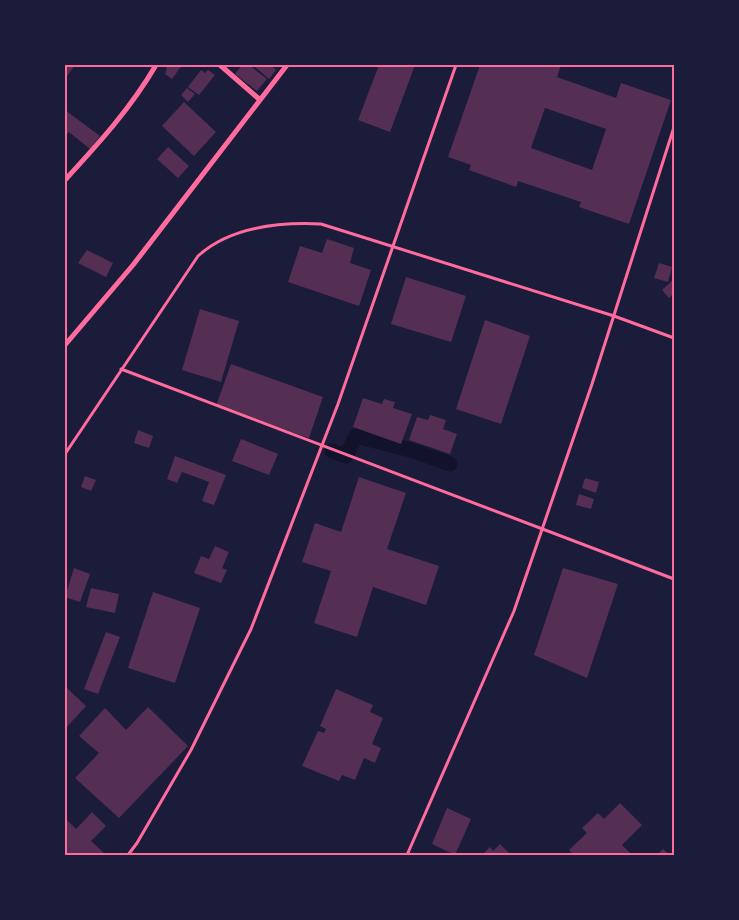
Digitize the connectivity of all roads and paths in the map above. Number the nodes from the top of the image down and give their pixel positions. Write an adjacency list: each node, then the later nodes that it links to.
1 (156, 65): 7 (street)
2 (220, 65): 5 (street)
3 (287, 65): 5 (street)
4 (456, 65): 8 (lane)
5 (259, 100): 11 (street)
6 (674, 127): 9 (lane)
7 (65, 180)
8 (393, 247): 9 (lane); 12 (lane); 13 (lane)
9 (614, 316): 10 (lane); 15 (lane)
10 (674, 338)
11 (65, 345)
12 (120, 369): 13 (lane); 14 (lane)
13 (320, 447): 15 (lane); 17 (lane)
14 (65, 454)
15 (541, 529): 16 (lane); 18 (lane)
16 (674, 579)
17 (128, 855)
18 (407, 855)

